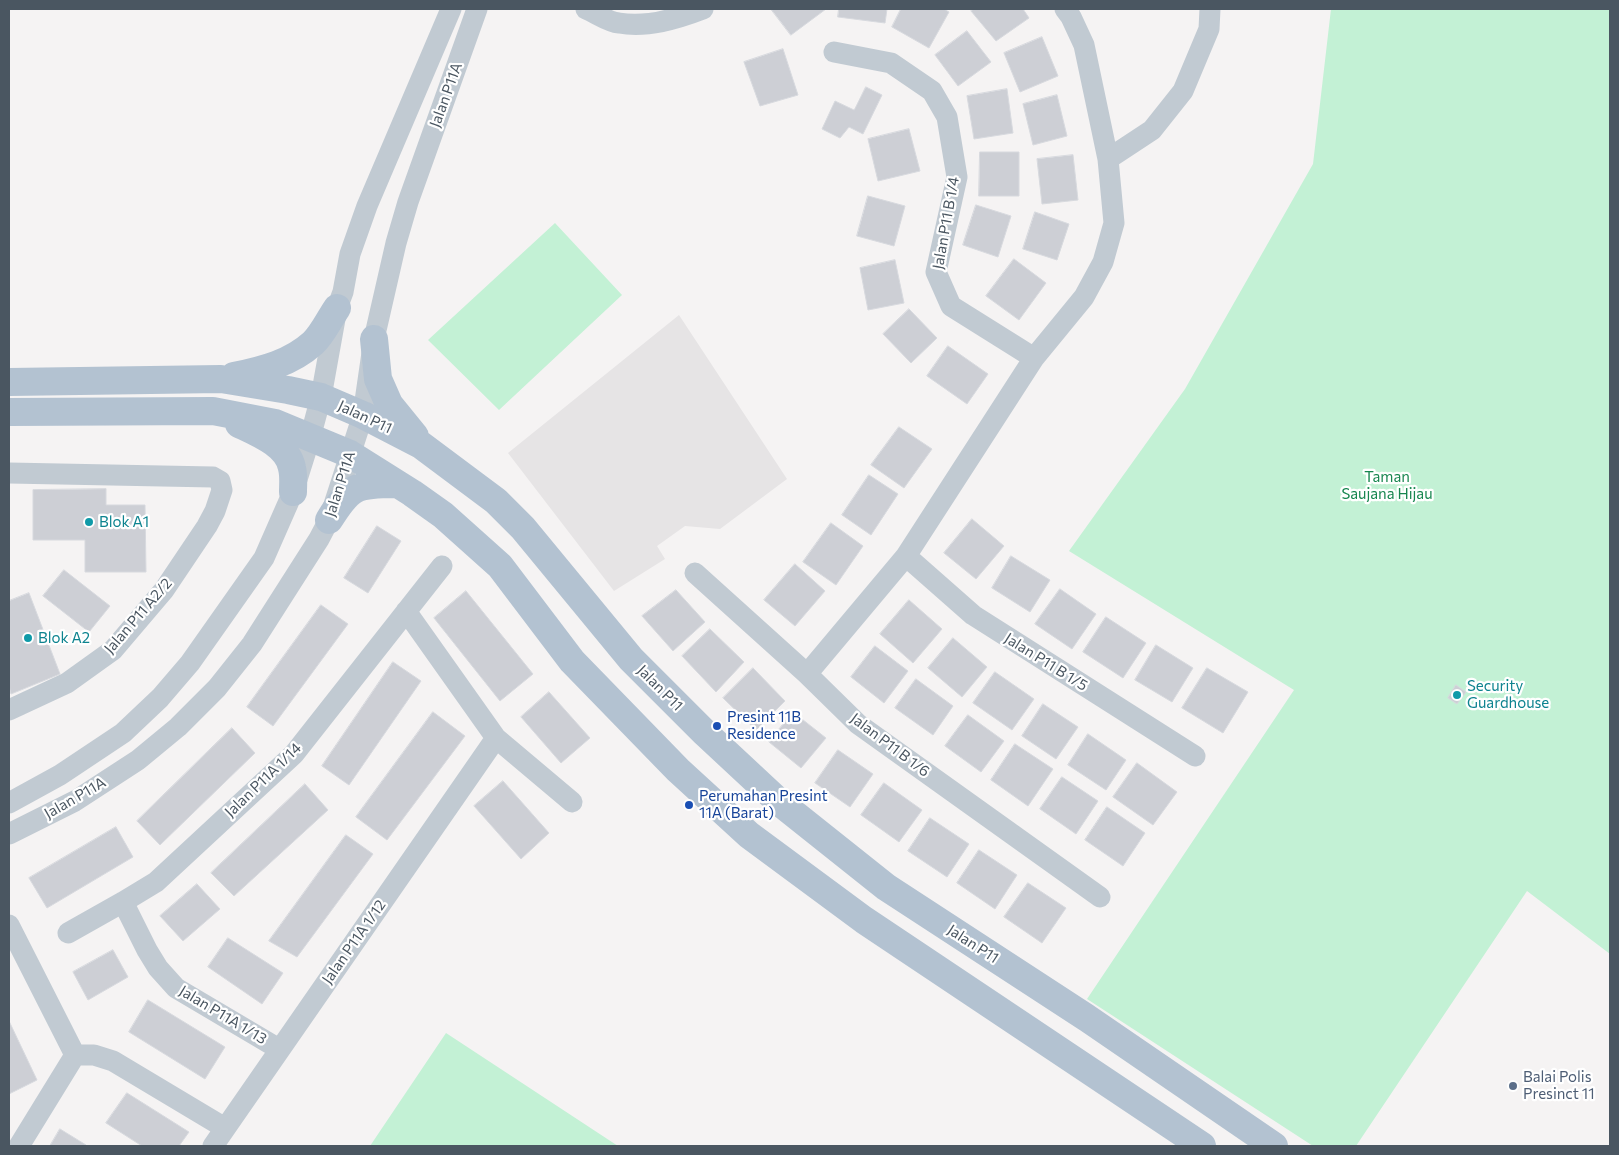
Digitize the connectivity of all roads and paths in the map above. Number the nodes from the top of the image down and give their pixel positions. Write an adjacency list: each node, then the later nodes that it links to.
1 (451, 9): 9 (street, Jalan P11A)
2 (477, 9): 10 (street, Jalan P11A)
3 (586, 9): 4 (street)
4 (703, 9)
5 (1065, 9): 8 (street)
6 (1210, 9): 8 (street)
7 (834, 52): 11 (street, Jalan P11 B 1/4)
8 (1108, 159): 11 (street)
9 (337, 308): 12 (main road); 14 (street, Jalan P11A)
10 (374, 340): 17 (street, Jalan P11A); 19 (main road)
11 (1034, 358): 25 (street)
12 (221, 379): 13 (main road, Jalan P11); 14 (main road, Jalan P11)
13 (9, 382)
14 (321, 398): 17 (main road, Jalan P11); 18 (street, Jalan P11A)
15 (213, 411): 16 (main road); 18 (main road); 23 (main road)
16 (9, 412)
17 (363, 415): 19 (main road, Jalan P11); 20 (street, Jalan P11A)
18 (310, 438): 20 (main road); 23 (street, Jalan P11A)
19 (421, 445): 46 (main road, Jalan P11)
20 (350, 454): 22 (main road); 24 (street, Jalan P11A)
21 (9, 472): 30 (street, Jalan P11 A2/2)
22 (395, 484): 24 (main road); 45 (main road)
23 (294, 492): 34 (street, Jalan P11A)
24 (329, 520): 35 (street, Jalan P11A)
25 (906, 556): 29 (street); 32 (street, Jalan P11 B 1/5)
26 (442, 566): 28 (street, Jalan P11A 1/14)
27 (695, 573): 29 (street, Jalan P11 B 1/6)
28 (406, 611): 31 (street); 37 (street, Jalan P11A 1/14)
29 (807, 674): 36 (street, Jalan P11 B 1/6)
30 (9, 710)
31 (496, 738): 33 (street); 40 (street, Jalan P11A 1/12)
32 (1195, 756)
33 (572, 802)
34 (9, 803)
35 (9, 834)
36 (1100, 897)
37 (123, 902): 39 (street, Jalan P11A 1/14); 40 (street, Jalan P11A 1/13)
38 (9, 925): 41 (street)
39 (68, 933)
40 (279, 1049): 42 (street, Jalan P11A 1/12)
41 (75, 1055): 42 (street); 43 (street)
42 (225, 1128): 44 (street, Jalan P11A 1/12)
43 (19, 1146)
44 (213, 1146)
45 (1202, 1146)
46 (1274, 1146)

